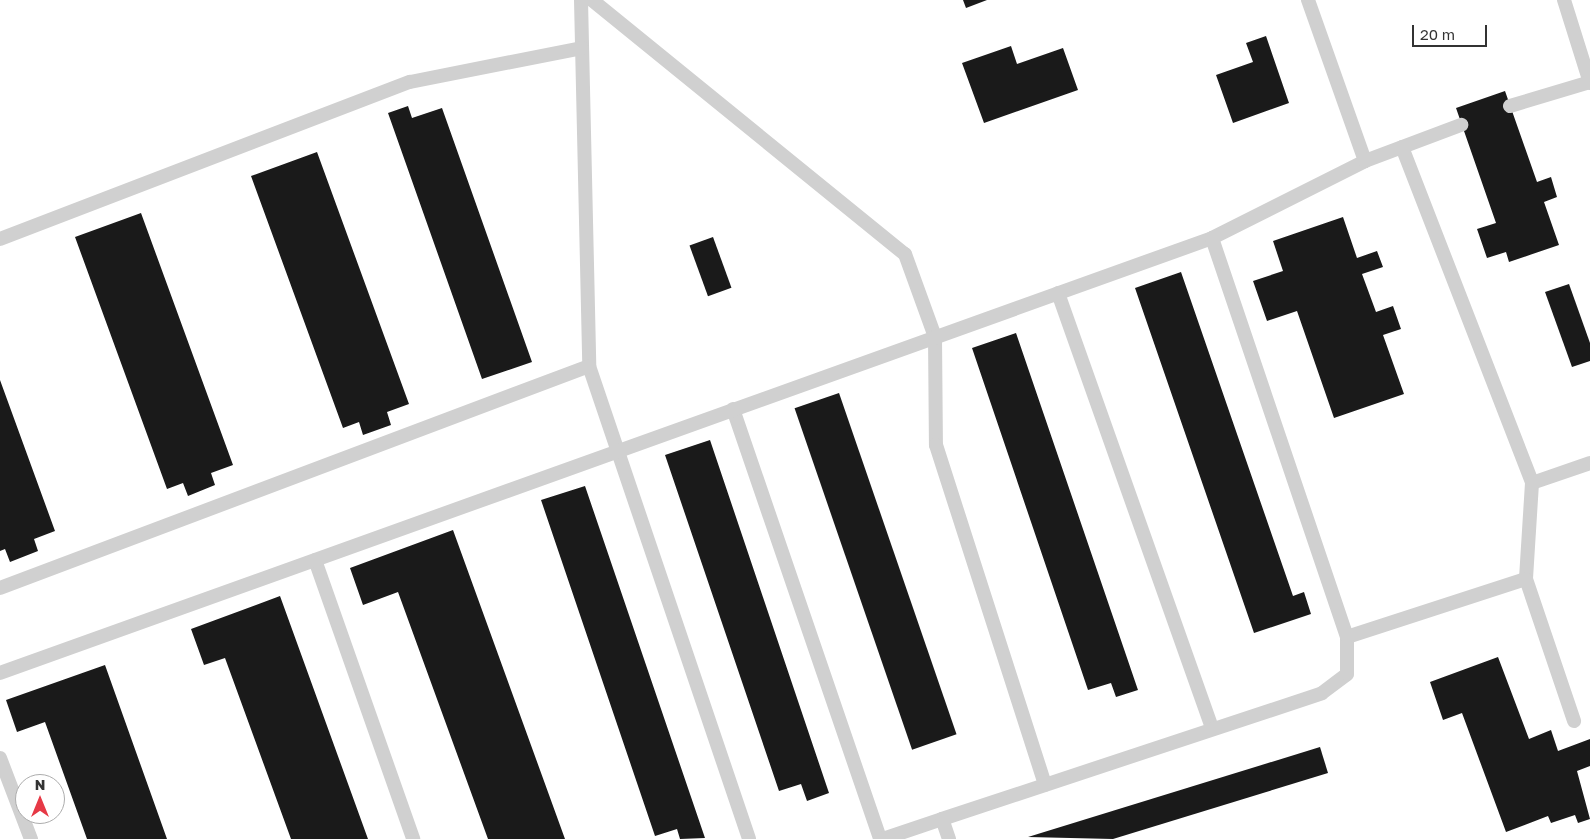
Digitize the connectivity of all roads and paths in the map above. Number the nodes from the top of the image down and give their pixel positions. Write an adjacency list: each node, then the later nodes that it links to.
1 (581, 0): 5 (lane)
2 (592, 0): 14 (lane)
3 (1308, 0): 10 (lane)
4 (1564, 0): 6 (lane)
5 (582, 48): 12 (lane); 15 (lane)
6 (1590, 82): 7 (lane)
7 (1510, 106)
8 (1461, 125): 9 (lane)
9 (1402, 147): 10 (lane); 19 (lane)
10 (1365, 161): 11 (lane)
11 (1212, 238): 13 (lane); 23 (lane)
12 (0, 239)
13 (1058, 293): 14 (lane); 26 (lane)
14 (935, 337): 16 (lane); 28 (lane)
15 (589, 366): 17 (lane); 22 (lane)
16 (734, 409): 17 (lane); 33 (lane)
17 (618, 451): 20 (lane); 32 (lane)
18 (1590, 463): 19 (lane)
19 (1532, 483): 21 (lane)
20 (315, 560): 24 (lane); 31 (lane)
21 (1526, 579): 23 (lane); 25 (lane)
22 (0, 588)
23 (1347, 637): 26 (lane)
24 (0, 673)
25 (1574, 720)
26 (1212, 729): 28 (lane)
27 (0, 758): 30 (lane)
28 (1045, 785): 29 (lane)
29 (942, 819): 33 (lane); 34 (lane)
30 (31, 839)
31 (413, 839)
32 (749, 839)
33 (881, 839)
34 (949, 839)

